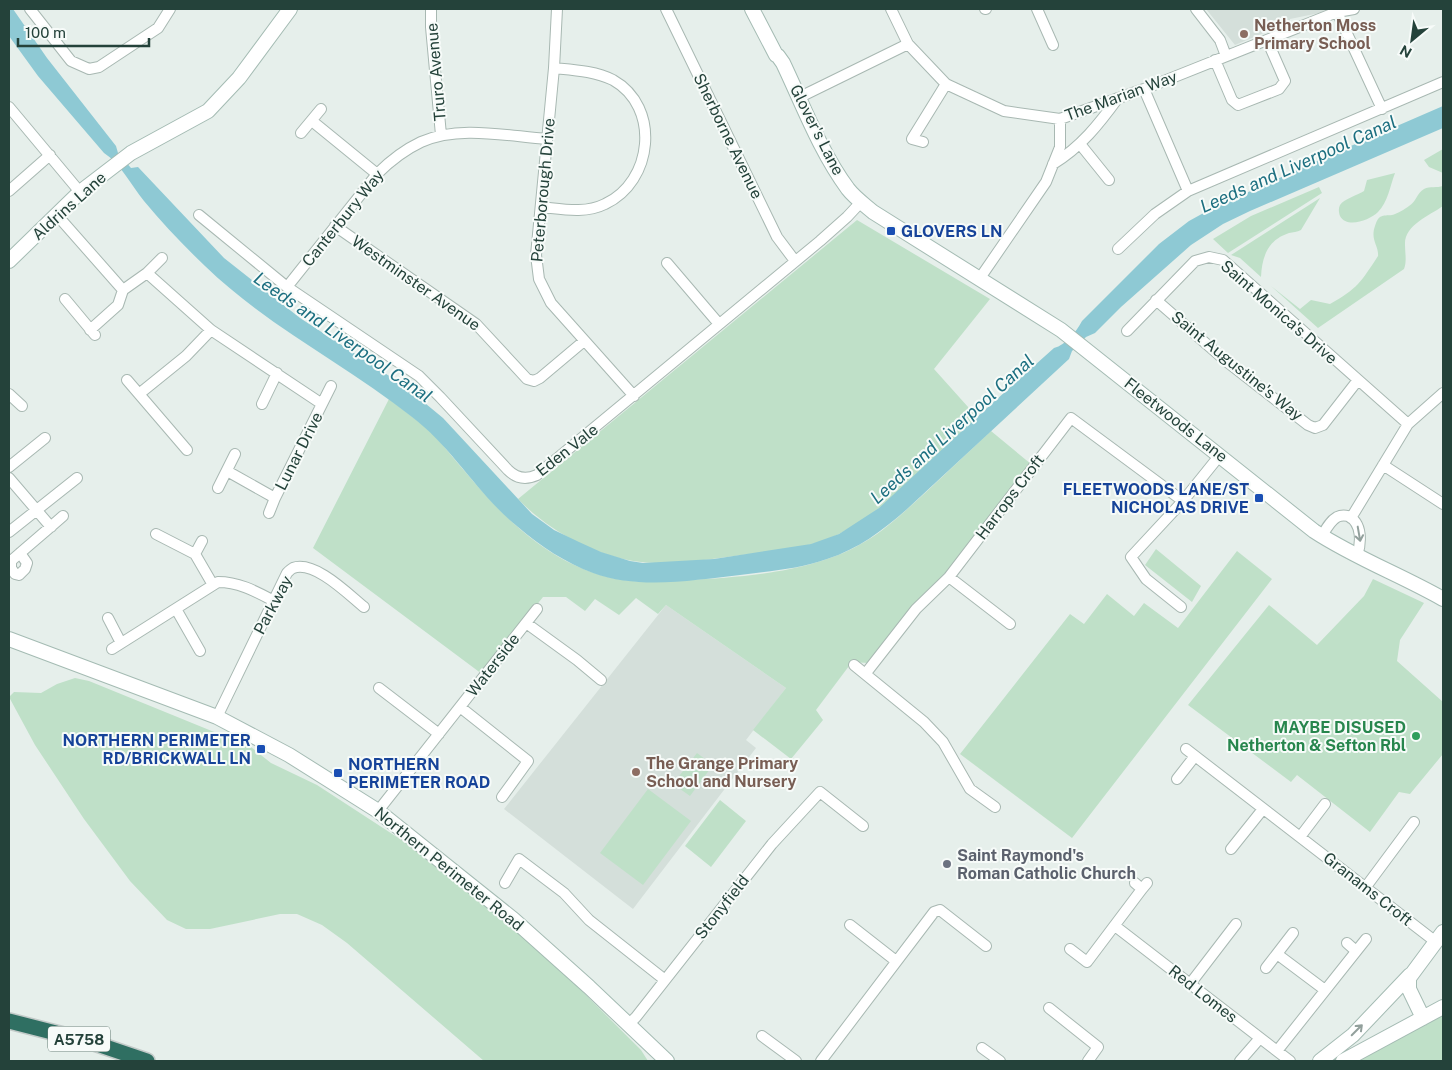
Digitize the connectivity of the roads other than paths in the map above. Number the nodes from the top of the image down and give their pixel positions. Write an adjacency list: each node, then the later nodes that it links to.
1 (30, 9): 2 (street)
2 (170, 9)
3 (290, 9): 41 (street, Aldrins Lane)
4 (431, 9): 32 (street, Truro Avenue)
5 (557, 9): 20 (street, Peterborough Drive)
6 (666, 9): 51 (street, Sherborne Avenue)
7 (752, 9): 17 (street, Glover's Lane)
8 (757, 9): 17 (street, Glover's Lane)
9 (891, 9): 15 (street, The Marian Way)
10 (1037, 9): 16 (street)
11 (1196, 9): 18 (street)
12 (1354, 9): 13 (street, The Marian Way)
13 (1337, 12): 14 (street, The Marian Way); 28 (street)
14 (1267, 40): 18 (street, The Marian Way); 19 (street)
15 (908, 44): 22 (street, The Marian Way); 24 (street)
16 (1054, 45)
17 (778, 56): 24 (street, Glover's Lane)
18 (1226, 56): 19 (street, The Marian Way)
19 (1215, 60): 23 (street, The Marian Way)
20 (554, 68): 33 (street, Peterborough Drive); 44 (street)
21 (1443, 82): 28 (street)
22 (946, 84): 29 (street, The Marian Way); 34 (street)
23 (1144, 89): 25 (street, The Marian Way); 42 (street)
24 (800, 97): 43 (street, Glover's Lane)
25 (1118, 98): 29 (street, The Marian Way); 35 (street)
26 (9, 107): 36 (street)
27 (321, 109): 30 (street)
28 (1382, 109): 42 (street)
29 (1060, 119): 37 (street)
30 (312, 121): 31 (street); 38 (street)
31 (301, 133)
32 (442, 135): 33 (street, Canterbury Way); 38 (street, Canterbury Way)
33 (547, 139): 44 (street, Peterborough Drive)
34 (922, 142)
35 (1080, 144): 37 (street); 39 (street)
36 (50, 155): 40 (street); 41 (street)
37 (1053, 164): 54 (street)
38 (377, 174): 47 (street, Canterbury Way)
39 (1109, 180)
40 (9, 191)
41 (80, 192): 45 (street, Aldrins Lane)
42 (1188, 192): 48 (street)
43 (861, 202): 51 (street, Eden Vale); 54 (street, Glover's Lane)
44 (541, 207): 63 (street, Peterborough Drive)
45 (56, 214): 50 (street, Aldrins Lane); 56 (street)
46 (199, 215): 55 (street, Eden Vale)
47 (335, 226): 55 (street, Canterbury Way); 63 (street, Westminster Avenue)
48 (1118, 249)
49 (162, 258): 53 (street)
50 (9, 261)
51 (795, 261): 59 (street, Eden Vale)
52 (667, 263): 59 (street)
53 (147, 273): 56 (street); 60 (street, Lunar Drive)
54 (980, 278): 61 (street, Glover's Lane)
55 (287, 286): 71 (street, Eden Vale)
56 (123, 290): 57 (street)
57 (65, 299)
58 (1156, 300): 62 (street, Saint Monica's Drive); 66 (street, Saint Monica's Drive); 66 (street, Saint Augustine's Way)
59 (719, 324): 71 (street, Eden Vale)
60 (211, 330): 64 (street, Lunar Drive); 70 (street)
61 (1061, 330): 79 (street, Fleetwoods Lane)
62 (1127, 331)
63 (584, 341): 71 (street, Peterborough Drive)
64 (276, 373): 72 (street); 73 (street, Lunar Drive)
65 (127, 380): 70 (street)
66 (1358, 380): 75 (street, Saint Monica's Drive)
67 (331, 386): 73 (street, Lunar Drive)
68 (1443, 393): 75 (street)
69 (9, 394): 74 (street)
70 (139, 394): 77 (street)
71 (634, 396)
72 (262, 404)
73 (322, 404): 86 (street, Lunar Drive)
74 (22, 406)
75 (1408, 424): 80 (street)
76 (45, 438): 81 (street)
77 (187, 450)
78 (235, 454): 82 (street)
79 (1220, 455): 87 (street); 96 (street, Fleetwoods Lane)
80 (1383, 465): 88 (street); 92 (street)
81 (9, 466)
82 (227, 471): 85 (street); 86 (street, Lunar Drive)
83 (9, 478): 89 (street)
84 (77, 478): 89 (street)
85 (218, 488)
86 (275, 498): 90 (street, Lunar Drive)
87 (1183, 500): 101 (street, Harrops Croft); 106 (street)
88 (1443, 504)
89 (36, 510): 93 (street); 94 (street)
90 (269, 513)
91 (63, 516): 93 (street)
92 (1351, 518): 96 (street); 100 (street, one-way to 100)
93 (50, 527): 98 (street)
94 (9, 532)
95 (156, 534): 99 (street)
96 (1322, 536): 100 (street, Fleetwoods Lane)
97 (202, 541): 99 (street)
98 (20, 553)
99 (195, 554): 102 (street)
100 (1357, 556): 103 (street, Fleetwoods Lane)
101 (949, 577): 111 (street); 115 (street, Harrops Croft)
102 (213, 585): 104 (street); 107 (street)
103 (1443, 599)
104 (274, 601): 105 (street, Parkway); 119 (street, Parkway)
105 (364, 607)
106 (1181, 607)
107 (176, 609): 109 (street); 113 (street)
108 (537, 609): 110 (street, Waterside)
109 (108, 618)
110 (526, 623): 116 (street, Waterside); 118 (street, Waterside)
111 (1010, 624)
112 (9, 639): 119 (street, Northern Perimeter Road)
113 (200, 651)
114 (854, 665): 115 (street)
115 (866, 673): 126 (street)
116 (601, 680)
117 (379, 688): 120 (street)
118 (460, 707): 120 (street, Waterside); 124 (street, Waterside)
119 (217, 718): 128 (street, Northern Perimeter Road)
120 (439, 734): 128 (street, Waterside)
121 (1186, 749): 122 (street, Granams Croft)
122 (1195, 756): 123 (street); 127 (street, Granams Croft)
123 (1177, 779)
124 (502, 797)
125 (1325, 804): 131 (street)
126 (995, 807)
127 (1264, 809): 131 (street, Granams Croft); 132 (street)
128 (378, 810): 157 (street, Northern Perimeter Road)
129 (1414, 822): 135 (street)
130 (864, 826): 150 (street, Stonyfield)
131 (1300, 837): 135 (street, Granams Croft)
132 (1231, 850)
133 (505, 883): 150 (street)
134 (1141, 885): 138 (street)
135 (1366, 888): 140 (street, Granams Croft)
136 (1236, 924): 151 (street)
137 (850, 925): 147 (street)
138 (1115, 926): 144 (street); 151 (street, Red Lomes)
139 (1294, 933): 146 (street)
140 (1439, 937): 149 (street)
141 (1366, 939): 145 (street)
142 (1347, 943): 145 (street)
143 (986, 946): 147 (street)
144 (1070, 949)
145 (1356, 951): 152 (street)
146 (1277, 954): 148 (street); 152 (street)
147 (896, 960): 165 (street)
148 (1266, 968)
149 (1410, 975): 155 (street); 170 (street, one-way to 149)
150 (665, 980): 157 (street, Stonyfield)
151 (1190, 984): 159 (street, Red Lomes)
152 (1324, 990): 161 (street)
153 (1443, 1007): 155 (street)
154 (1048, 1008): 167 (street)
155 (1423, 1018): 171 (street)
156 (9, 1021): 162 (highway, A5758)
157 (629, 1024): 163 (street, Northern Perimeter Road)
158 (762, 1036): 164 (street)
159 (1260, 1038): 161 (street, Red Lomes); 168 (street)
160 (982, 1048): 166 (street)
161 (1277, 1051): 169 (street, Red Lomes)
162 (147, 1061)
163 (667, 1061)
164 (796, 1061)
165 (820, 1061)
166 (1000, 1061)
167 (1088, 1061)
168 (1240, 1061)
169 (1290, 1061)
170 (1320, 1061)
171 (1343, 1061)

